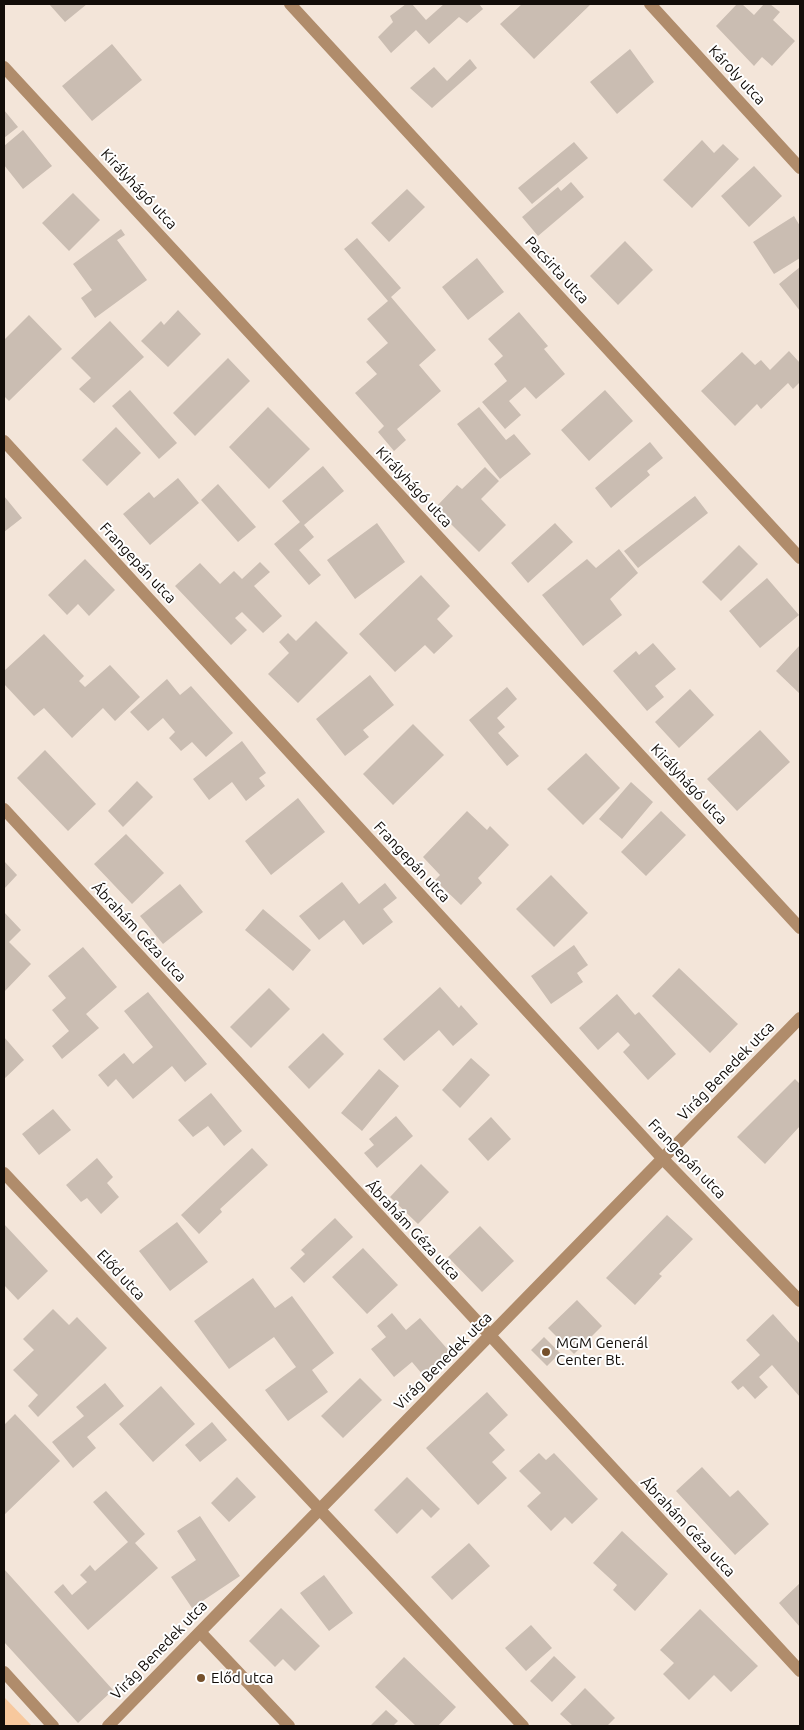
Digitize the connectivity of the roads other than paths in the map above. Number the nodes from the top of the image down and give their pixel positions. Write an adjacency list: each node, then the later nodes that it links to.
1 (290, 4): 6 (street, Pacsirta utca)
2 (650, 4): 4 (street, Károly utca)
3 (4, 67): 8 (street, Királyhágó utca)
4 (800, 168)
5 (4, 441): 10 (street, Frangepán utca)
6 (800, 558)
7 (4, 809): 13 (street, Ábrahám Géza utca)
8 (800, 928)
9 (800, 1018): 10 (street, Virág Benedek utca)
10 (663, 1159): 12 (street, Frangepán utca); 13 (street, Virág Benedek utca)
11 (4, 1173): 14 (street, Előd utca)
12 (800, 1301)
13 (490, 1337): 14 (street, Virág Benedek utca); 16 (street, Ábrahám Géza utca)
14 (320, 1510): 15 (street, Virág Benedek utca); 21 (street, Előd utca)
15 (200, 1632): 19 (street, Virág Benedek utca); 20 (street)
16 (800, 1671)
17 (4, 1672): 18 (street)
18 (53, 1726)
19 (108, 1726)
20 (289, 1726)
21 (523, 1726)

